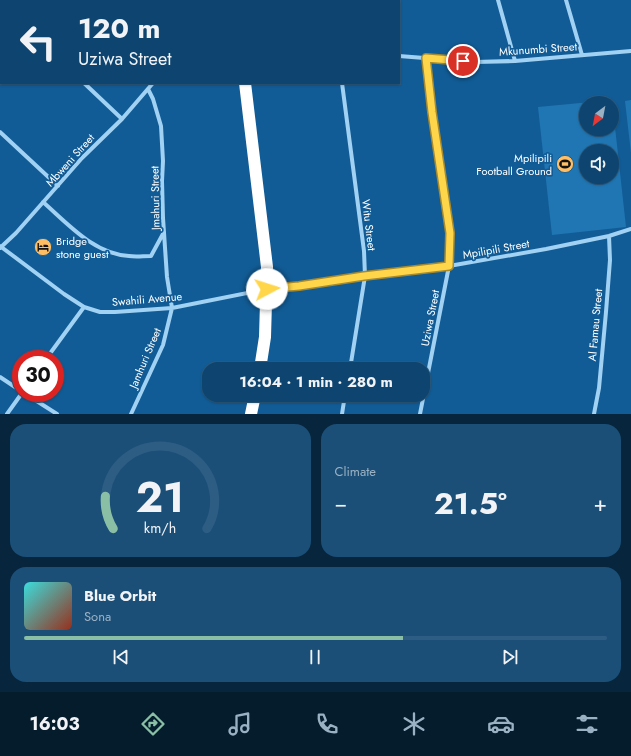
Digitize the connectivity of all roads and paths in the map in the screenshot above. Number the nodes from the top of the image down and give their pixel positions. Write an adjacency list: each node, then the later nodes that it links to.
1 (498, 0): 7 (street)
2 (566, 0): 4 (street)
3 (631, 51): 4 (street, Mkunumbi Street)
4 (582, 55): 7 (street, Mkunumbi Street)
5 (400, 56): 6 (street, Mkunumbi Street)
6 (426, 58): 7 (street, Mkunumbi Street); 21 (street, Uziwa Street)
7 (515, 61)
8 (85, 84): 13 (street)
9 (152, 84): 12 (street, Mbweni Street)
10 (245, 84): 23 (highway)
11 (342, 84): 22 (street, Witu Street)
12 (148, 89): 13 (street, Mbweni Street); 18 (street, Jmahuri Street)
13 (122, 118): 15 (street, Mbweni Street)
14 (0, 132): 15 (street)
15 (58, 186): 16 (street, Mbweni Street)
16 (43, 202): 18 (street); 20 (street, Mbweni Street)
17 (631, 229): 19 (street, Mpilipili Street)
18 (164, 231): 25 (street, Jmahuri Street)
19 (609, 236): 21 (street, Mpilipili Street); 41 (street, Al Famau Street)
20 (0, 247): 24 (street, Swahili Avenue)
21 (449, 266): 22 (street, Mpilipili Street); 40 (street, Uziwa Street)
22 (364, 276): 23 (street, Mpilipili Street); 28 (street, Witu Street)
23 (267, 289): 25 (street, Swahili Avenue); 27 (highway)
24 (84, 307): 25 (street, Swahili Avenue); 26 (street)
25 (172, 308): 37 (street, Jamhuri Street)
26 (53, 350)
27 (261, 362)
28 (351, 362)
29 (0, 377): 30 (street)
30 (12, 385)
31 (15, 402): 35 (street)
32 (38, 402): 36 (street)
33 (254, 402): 38 (highway)
34 (345, 402): 39 (street)
35 (7, 414)
36 (57, 414)
37 (130, 414)
38 (251, 414)
39 (342, 414)
40 (420, 414)
41 (594, 414)

